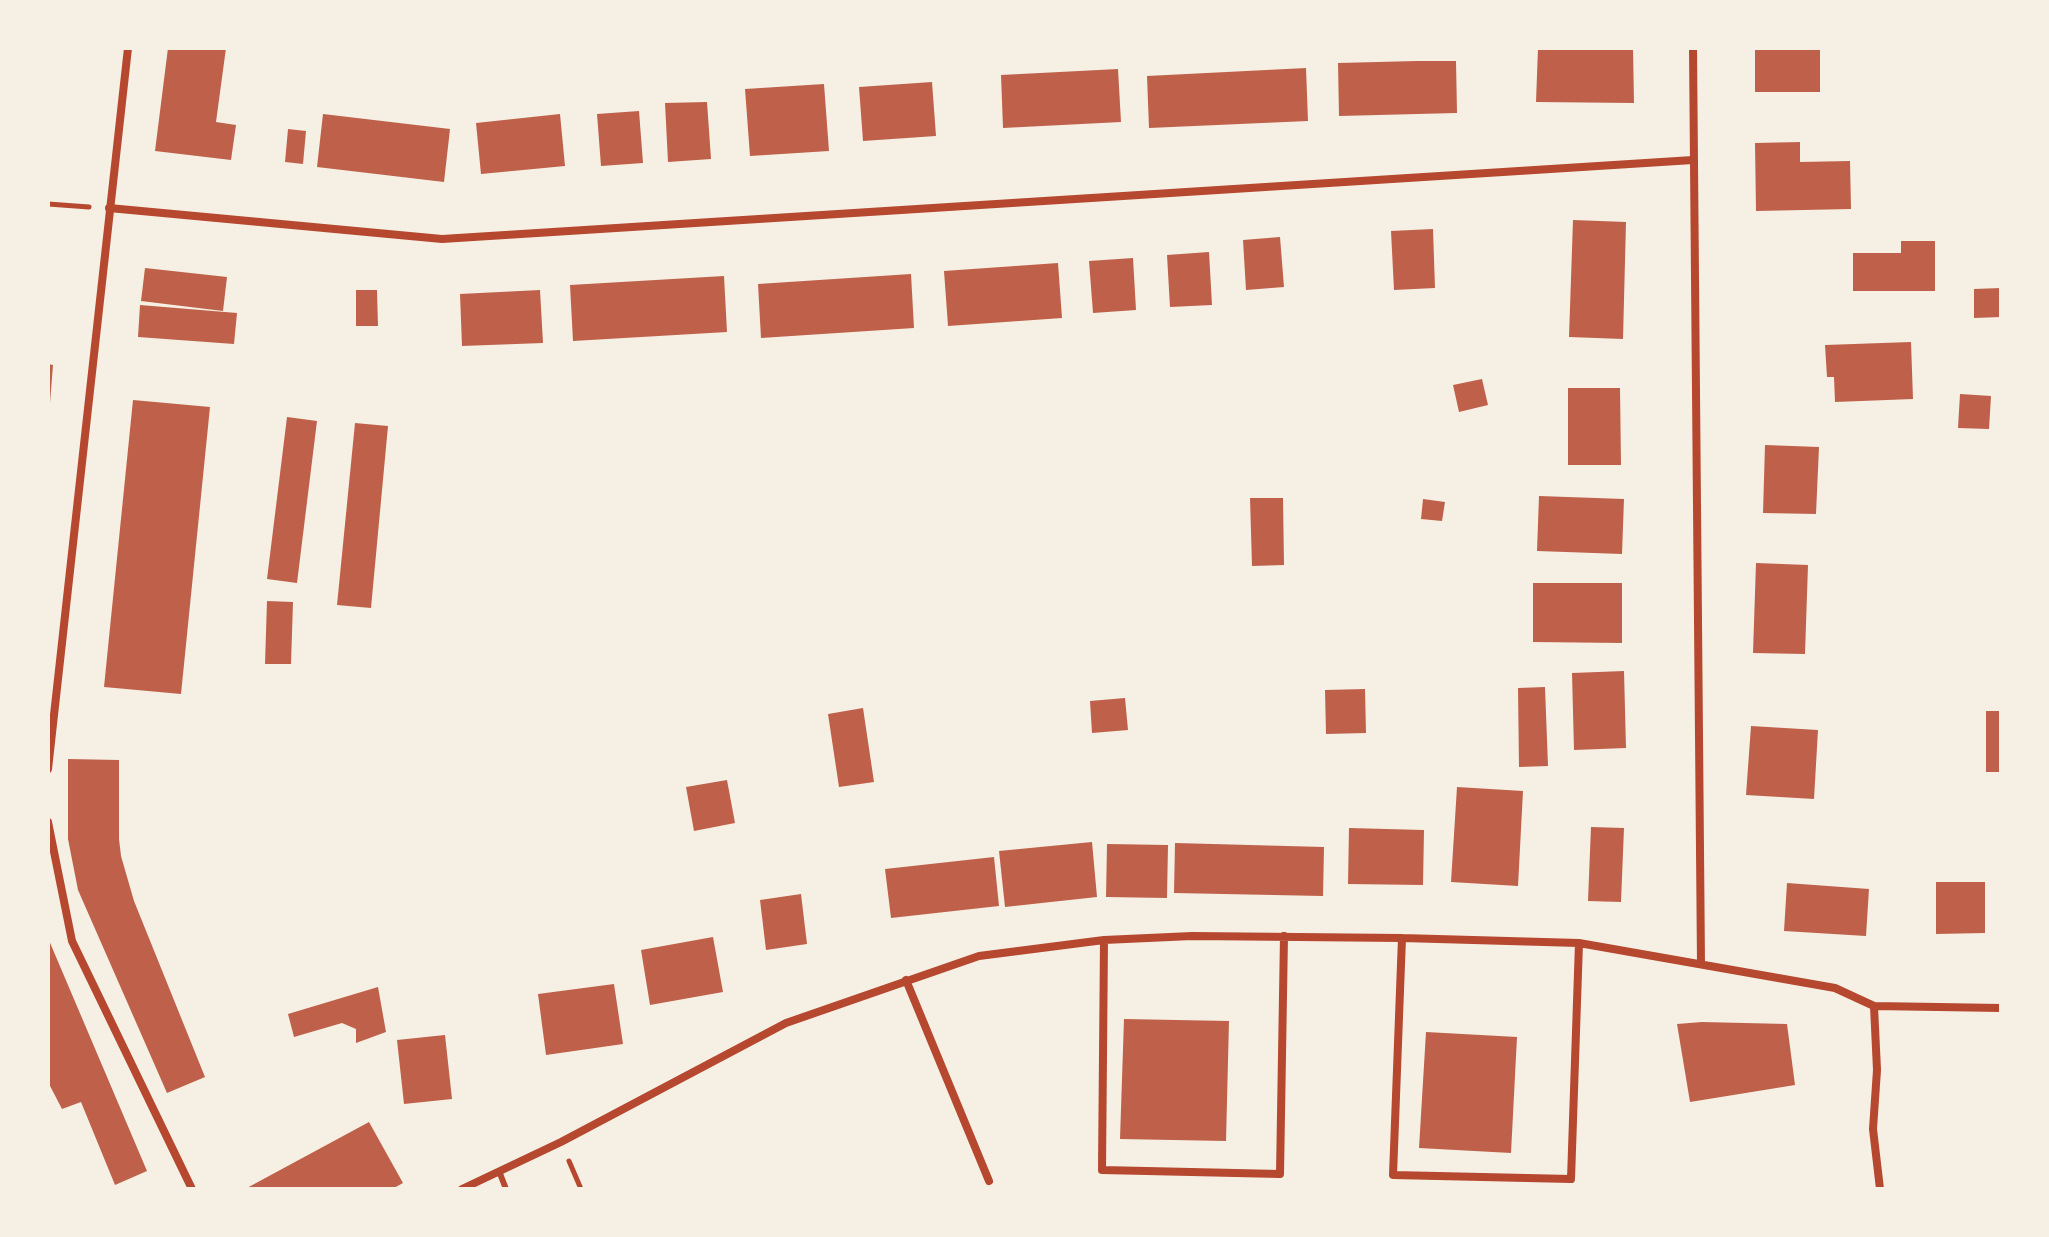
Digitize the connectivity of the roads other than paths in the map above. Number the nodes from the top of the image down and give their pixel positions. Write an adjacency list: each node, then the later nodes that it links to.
1 (128, 48): 4 (street)
2 (1693, 48): 3 (street)
3 (1693, 160): 4 (street); 11 (street)
4 (109, 208): 5 (street)
5 (48, 769)
6 (48, 822): 17 (street)
7 (1284, 936): 8 (street); 9 (street); 9 (street)
8 (1402, 938): 10 (street); 10 (street)
9 (1104, 940): 12 (street)
10 (1579, 943): 11 (street)
11 (1701, 964): 13 (street)
12 (906, 980): 15 (street); 16 (street)
13 (1874, 1006): 14 (street); 20 (street)
14 (2001, 1008)
15 (499, 1171): 18 (street); 19 (lane)
16 (989, 1181)
17 (192, 1189)
18 (462, 1189)
19 (506, 1189)
20 (1880, 1189)

